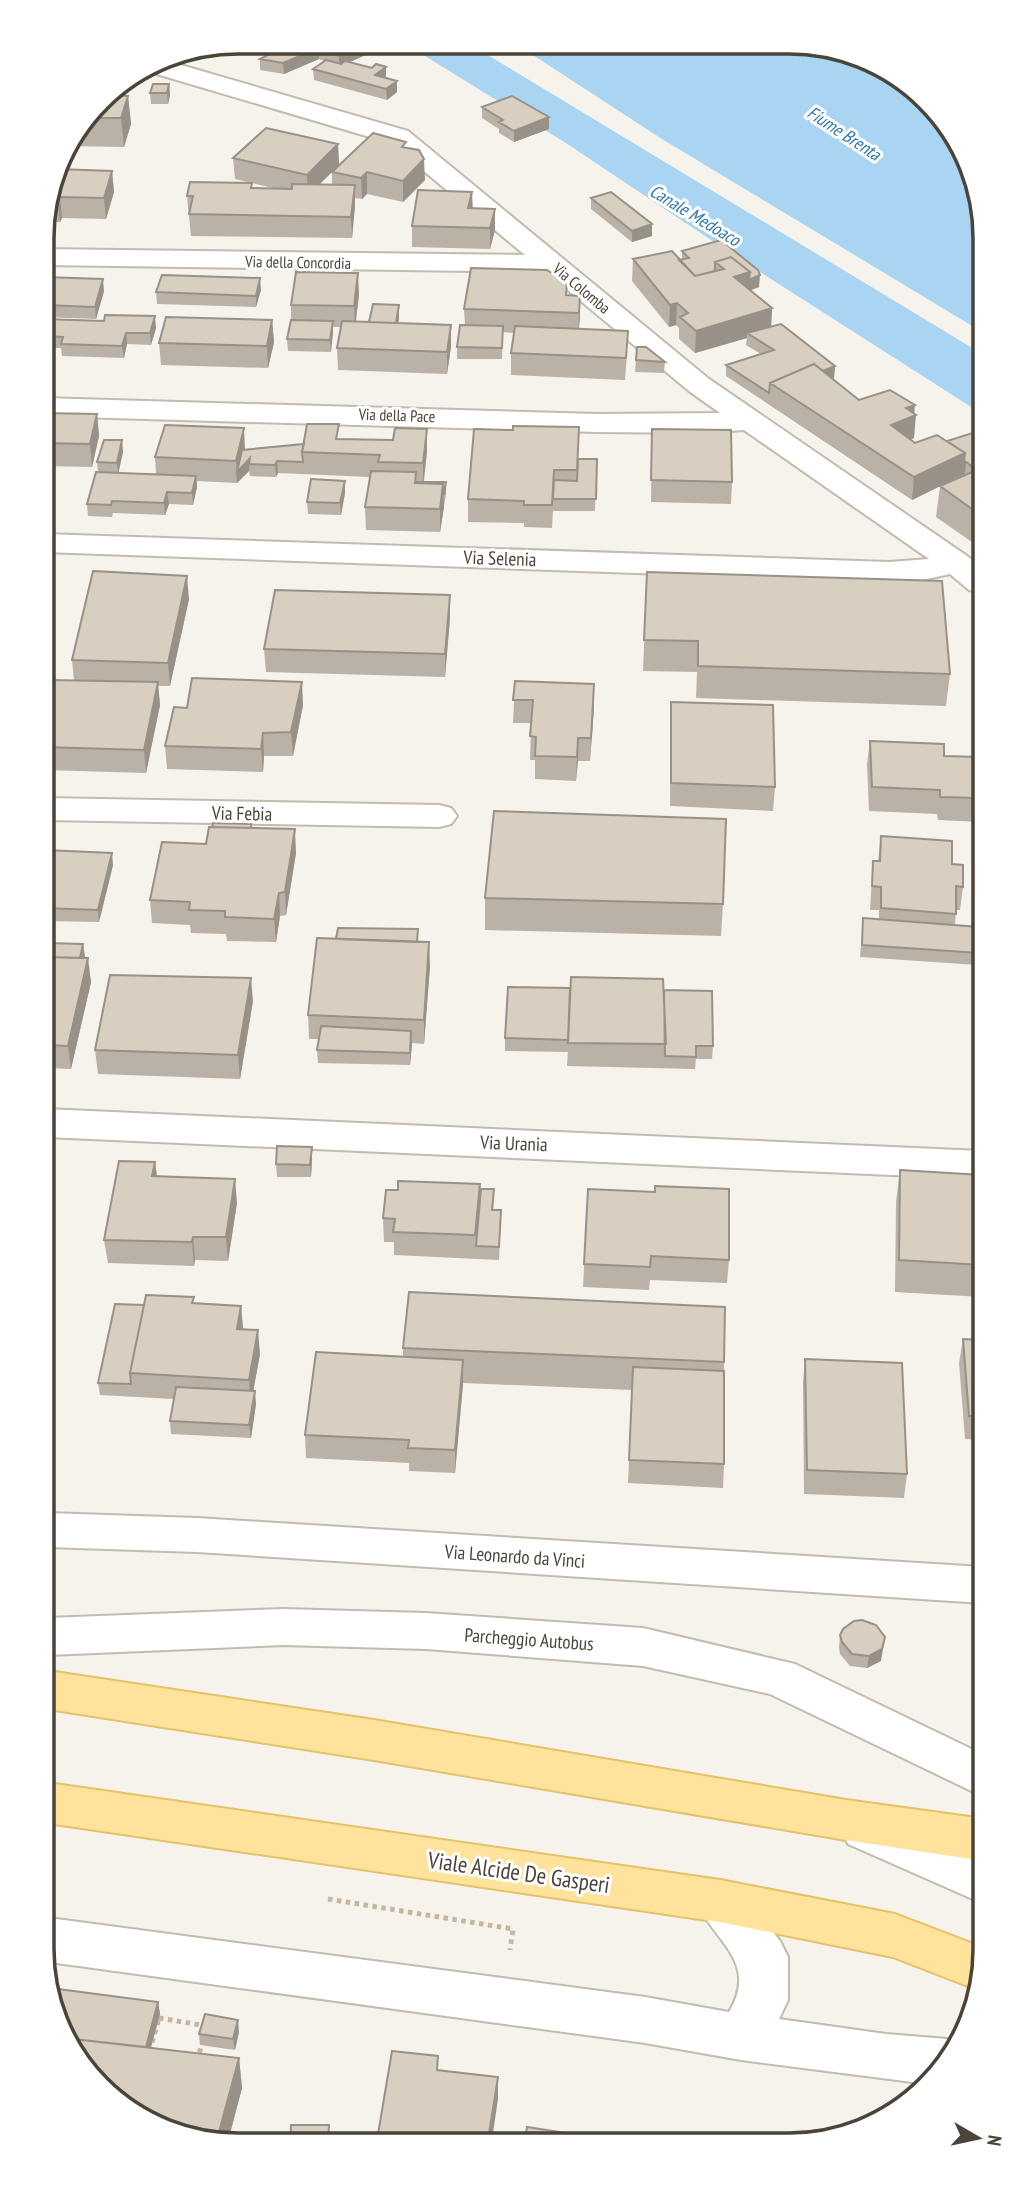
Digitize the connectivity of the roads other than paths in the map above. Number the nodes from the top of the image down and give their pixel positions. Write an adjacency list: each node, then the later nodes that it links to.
1 (167, 68): 3 (street, Via Colomba)
2 (55, 257): 3 (street, Via della Concordia)
3 (552, 264): 5 (street, Via Colomba)
4 (55, 407): 5 (street, Via della Pace)
5 (751, 420): 7 (street, Via Colomba)
6 (55, 553): 7 (street, Via Selenia)
7 (968, 573)
8 (55, 809): 9 (street, Via Febia)
9 (439, 816)
10 (54, 1123): 11 (street, Via Urania)
11 (972, 1165)
12 (54, 1530): 13 (street, Via Leonardo da Vinci)
13 (972, 1584)
14 (54, 1637): 16 (street, Parcheggio Autobus)
15 (54, 1691): 18 (main road)
16 (972, 1769)
17 (54, 1804): 21 (main road, Viale Alcide De Gasperi)
18 (846, 1820): 19 (main road); 20 (street)
19 (972, 1838)
20 (972, 1878)
21 (720, 1901): 23 (main road, Viale Alcide De Gasperi); 24 (street)
22 (54, 1941): 24 (street)
23 (972, 1966)
24 (741, 2038): 25 (street)
25 (934, 2061)

